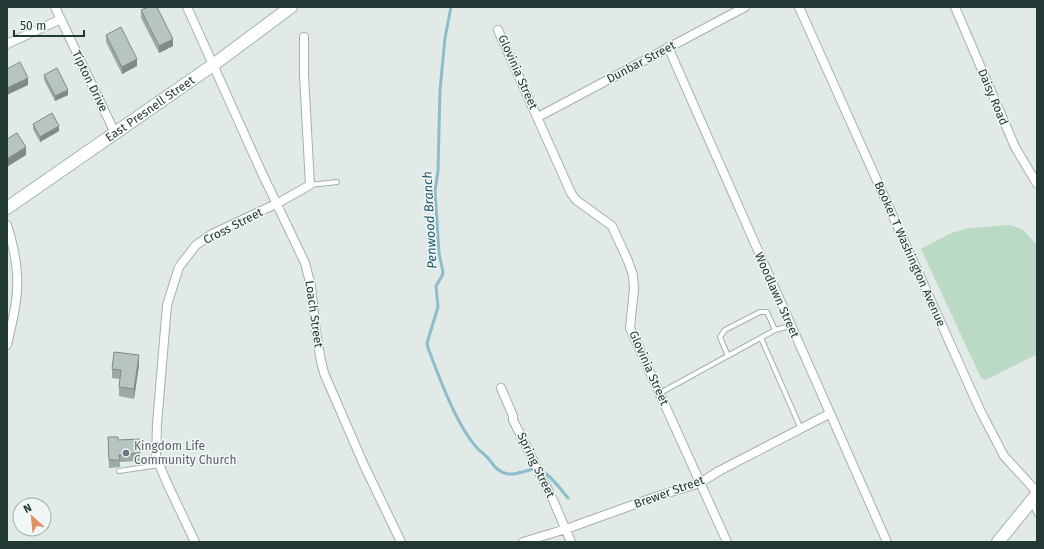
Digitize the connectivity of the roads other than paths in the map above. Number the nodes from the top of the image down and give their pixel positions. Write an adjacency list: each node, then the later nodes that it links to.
1 (55, 7): 7 (street, Tipton Drive)
2 (187, 7): 12 (street, Loach Street)
3 (291, 7): 12 (main road, East Presnell Street)
4 (745, 7): 11 (street, Dunbar Street)
5 (799, 7): 33 (street, Booker T Washington Avenue)
6 (955, 7): 16 (street, Daisy Road)
7 (61, 19): 10 (street); 14 (street, Tipton Drive)
8 (498, 30): 13 (street, Glovinia Street)
9 (304, 37): 17 (street)
10 (7, 44)
11 (668, 47): 13 (street, Dunbar Street); 21 (street, Woodlawn Street)
12 (213, 65): 14 (main road, East Presnell Street); 18 (street, Loach Street)
13 (538, 117): 27 (street, Glovinia Street)
14 (115, 133): 19 (main road, East Presnell Street)
15 (337, 182): 17 (lane)
16 (1037, 184)
17 (310, 185): 18 (street, Cross Street)
18 (278, 203): 30 (street, Cross Street); 37 (street, Loach Street)
19 (7, 208)
20 (7, 225): 24 (street)
21 (790, 326): 22 (lane); 28 (street, Woodlawn Street)
22 (775, 330): 23 (lane); 25 (lane)
23 (760, 338): 25 (lane); 29 (lane)
24 (7, 345)
25 (728, 356): 27 (lane)
26 (501, 388): 35 (street, Spring Street)
27 (659, 393): 32 (street, Glovinia Street)
28 (829, 414): 29 (street, Brewer Street); 41 (street, Woodlawn Street)
29 (801, 429): 32 (street, Brewer Street)
30 (159, 465): 31 (lane); 36 (street, Cross Street)
31 (119, 471)
32 (700, 483): 35 (street, Brewer Street); 40 (street, Glovinia Street)
33 (1035, 496): 34 (lane); 42 (main road)
34 (1037, 514)
35 (566, 529): 38 (street, Brewer Street); 39 (street, Spring Street)
36 (195, 542)
37 (401, 542)
38 (523, 542)
39 (571, 542)
40 (727, 542)
41 (887, 542)
42 (998, 542)

